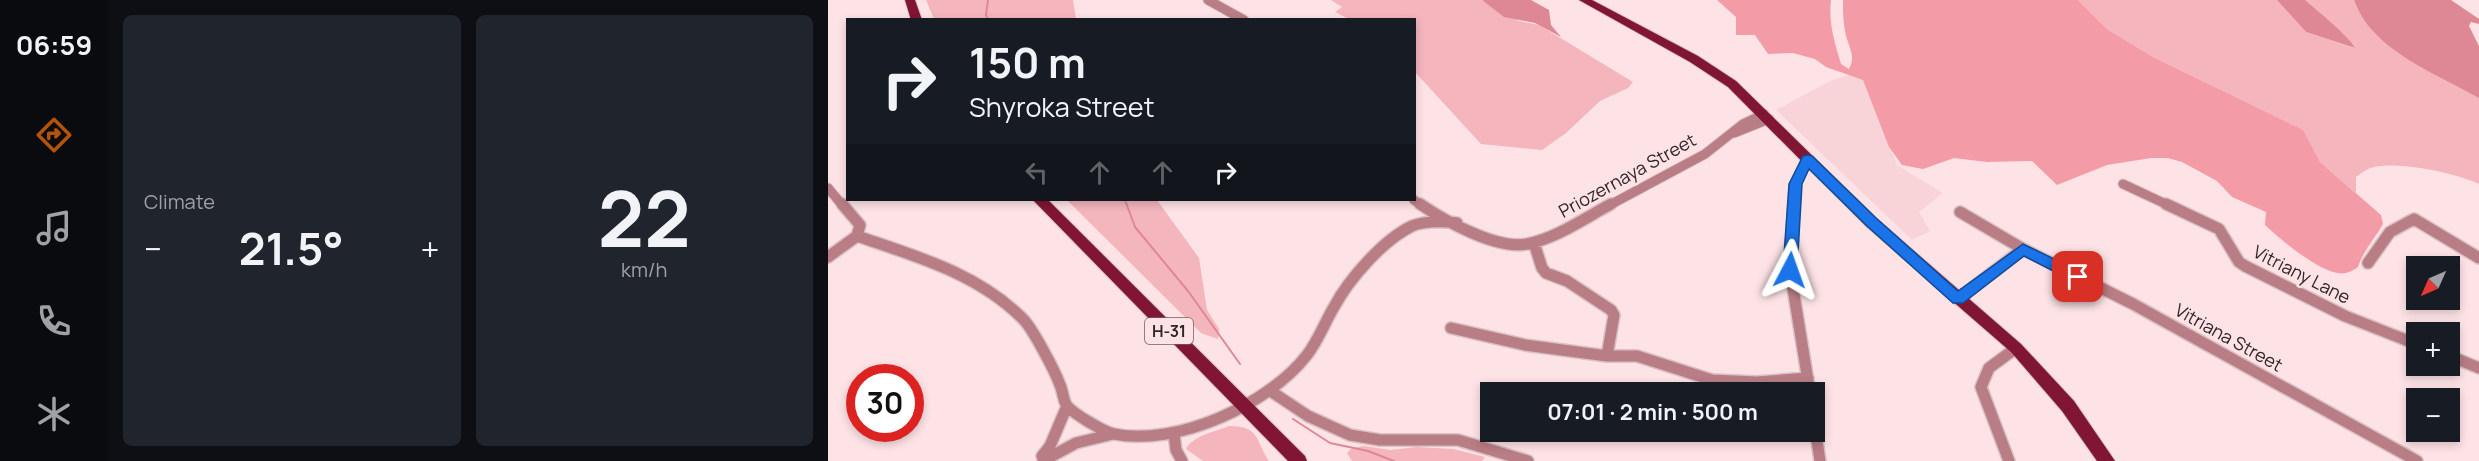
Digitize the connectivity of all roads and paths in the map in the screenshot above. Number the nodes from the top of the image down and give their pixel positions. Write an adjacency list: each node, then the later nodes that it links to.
1 (910, 0): 4 (main road)
2 (1208, 0): 5 (street)
3 (1584, 0): 6 (main road)
4 (916, 18)
5 (1240, 18)
6 (1767, 117): 7 (main road); 16 (street, Priozernaya Street)
7 (1808, 159): 21 (main road); 28 (street)
8 (2123, 184): 23 (street, Vitriany Lane)
9 (828, 188): 15 (street)
10 (1041, 201): 31 (main road, Н-31)
11 (1417, 202): 13 (street); 14 (street)
12 (1960, 212): 17 (street, Vitriana Street)
13 (1456, 223): 14 (street); 16 (street)
14 (1413, 226): 30 (street)
15 (857, 236): 18 (street); 32 (street)
16 (1534, 243): 25 (street)
17 (2023, 249): 21 (street); 43 (street, Vitriana Street)
18 (828, 257)
19 (2479, 258): 20 (street)
20 (2368, 263)
21 (1958, 299): 24 (main road)
22 (1451, 328): 25 (street)
23 (2406, 340)
24 (2016, 348): 41 (street); 42 (main road)
25 (1606, 356): 28 (street)
26 (2460, 360): 27 (street)
27 (2479, 368)
28 (1808, 378): 29 (street)
29 (1809, 382)
30 (1269, 390): 31 (street); 39 (street)
31 (1243, 405): 34 (street); 38 (main road, Н-31)
32 (1067, 406): 33 (street); 36 (street)
33 (1113, 434): 34 (street); 36 (street)
34 (1174, 434): 37 (street)
35 (1817, 442): 40 (street)
36 (1040, 461)
37 (1182, 461)
38 (1299, 461)
39 (1528, 461)
40 (1820, 461)
41 (2009, 461)
42 (2107, 461)
43 (2417, 461)

